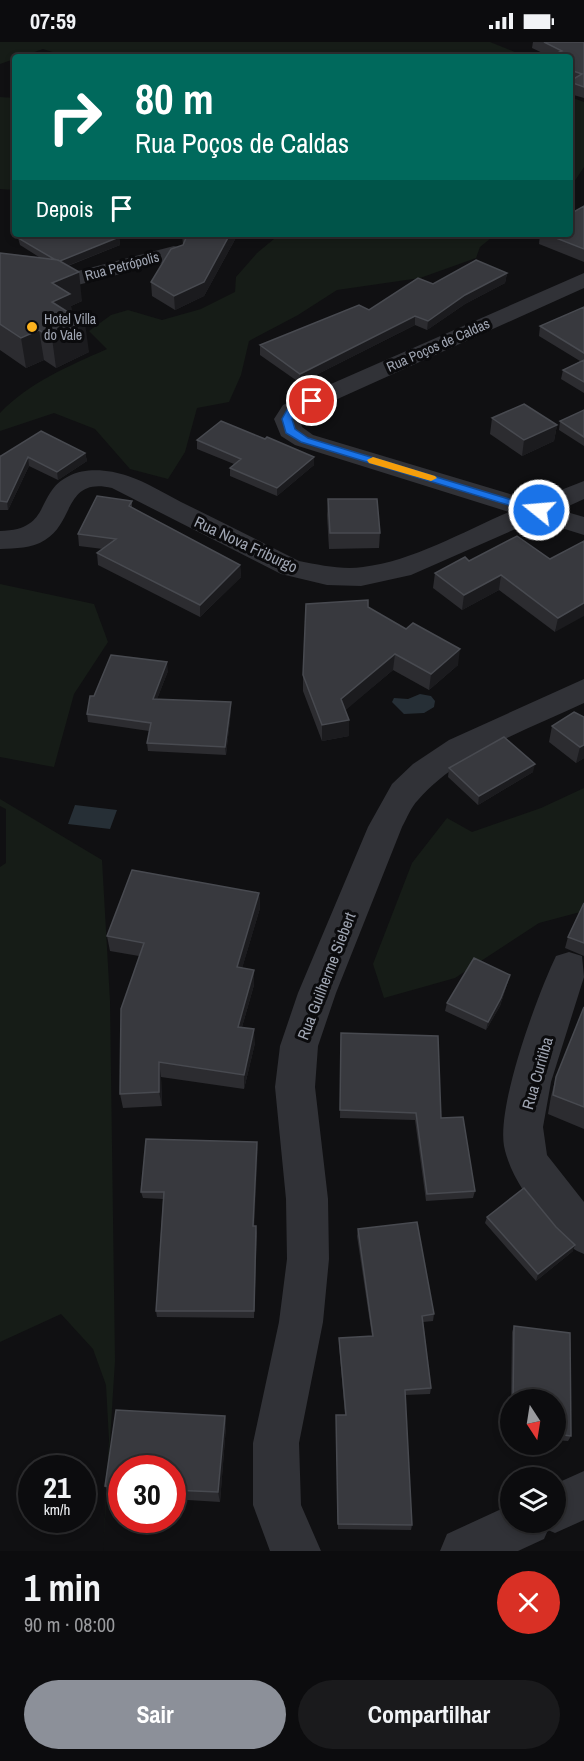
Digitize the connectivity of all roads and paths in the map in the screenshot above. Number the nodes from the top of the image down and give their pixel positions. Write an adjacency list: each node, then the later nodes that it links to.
1 (174, 253): 2 (street, Rua Petrópolis)
2 (0, 272)
3 (584, 280): 5 (street, Rua Poços de Caldas)
4 (584, 489): 5 (street, Rua Nova Friburgo)
5 (539, 510): 6 (street); 7 (street, Rua Nova Friburgo)
6 (584, 526)
7 (0, 540)
8 (584, 690): 14 (street, Rua Guilherme Siebert)
9 (569, 967): 10 (street, Rua Curitiba)
10 (584, 1234)
11 (584, 1495): 12 (street)
12 (566, 1504)
13 (503, 1533): 15 (street)
14 (297, 1551)
15 (464, 1551)

